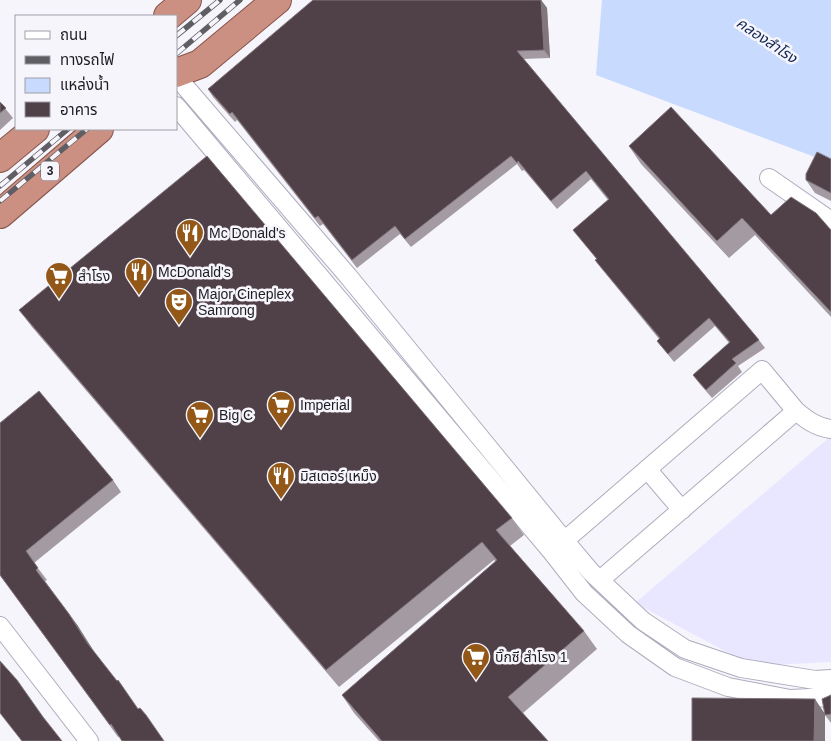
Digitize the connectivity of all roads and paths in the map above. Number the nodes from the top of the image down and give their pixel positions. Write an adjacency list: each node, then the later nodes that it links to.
1 (247, 0): 3 (highway)
2 (276, 0): 4 (highway)
3 (178, 59)
4 (178, 74)
5 (178, 77): 17 (street)
6 (178, 108): 17 (street)
7 (34, 130): 9 (highway)
8 (99, 130): 11 (highway, 3)
9 (0, 158)
10 (769, 178): 12 (street)
11 (0, 214)
12 (831, 222)
13 (796, 410): 14 (street); 15 (street); 16 (street)
14 (831, 429)
15 (648, 470): 16 (street); 17 (street)
16 (682, 510): 18 (street)
17 (558, 546): 18 (street); 21 (street)
18 (600, 580): 20 (street)
19 (0, 626): 24 (street)
20 (685, 649): 21 (street); 22 (street)
21 (675, 667): 23 (street)
22 (829, 679): 23 (street)
23 (829, 697)
24 (89, 741)

